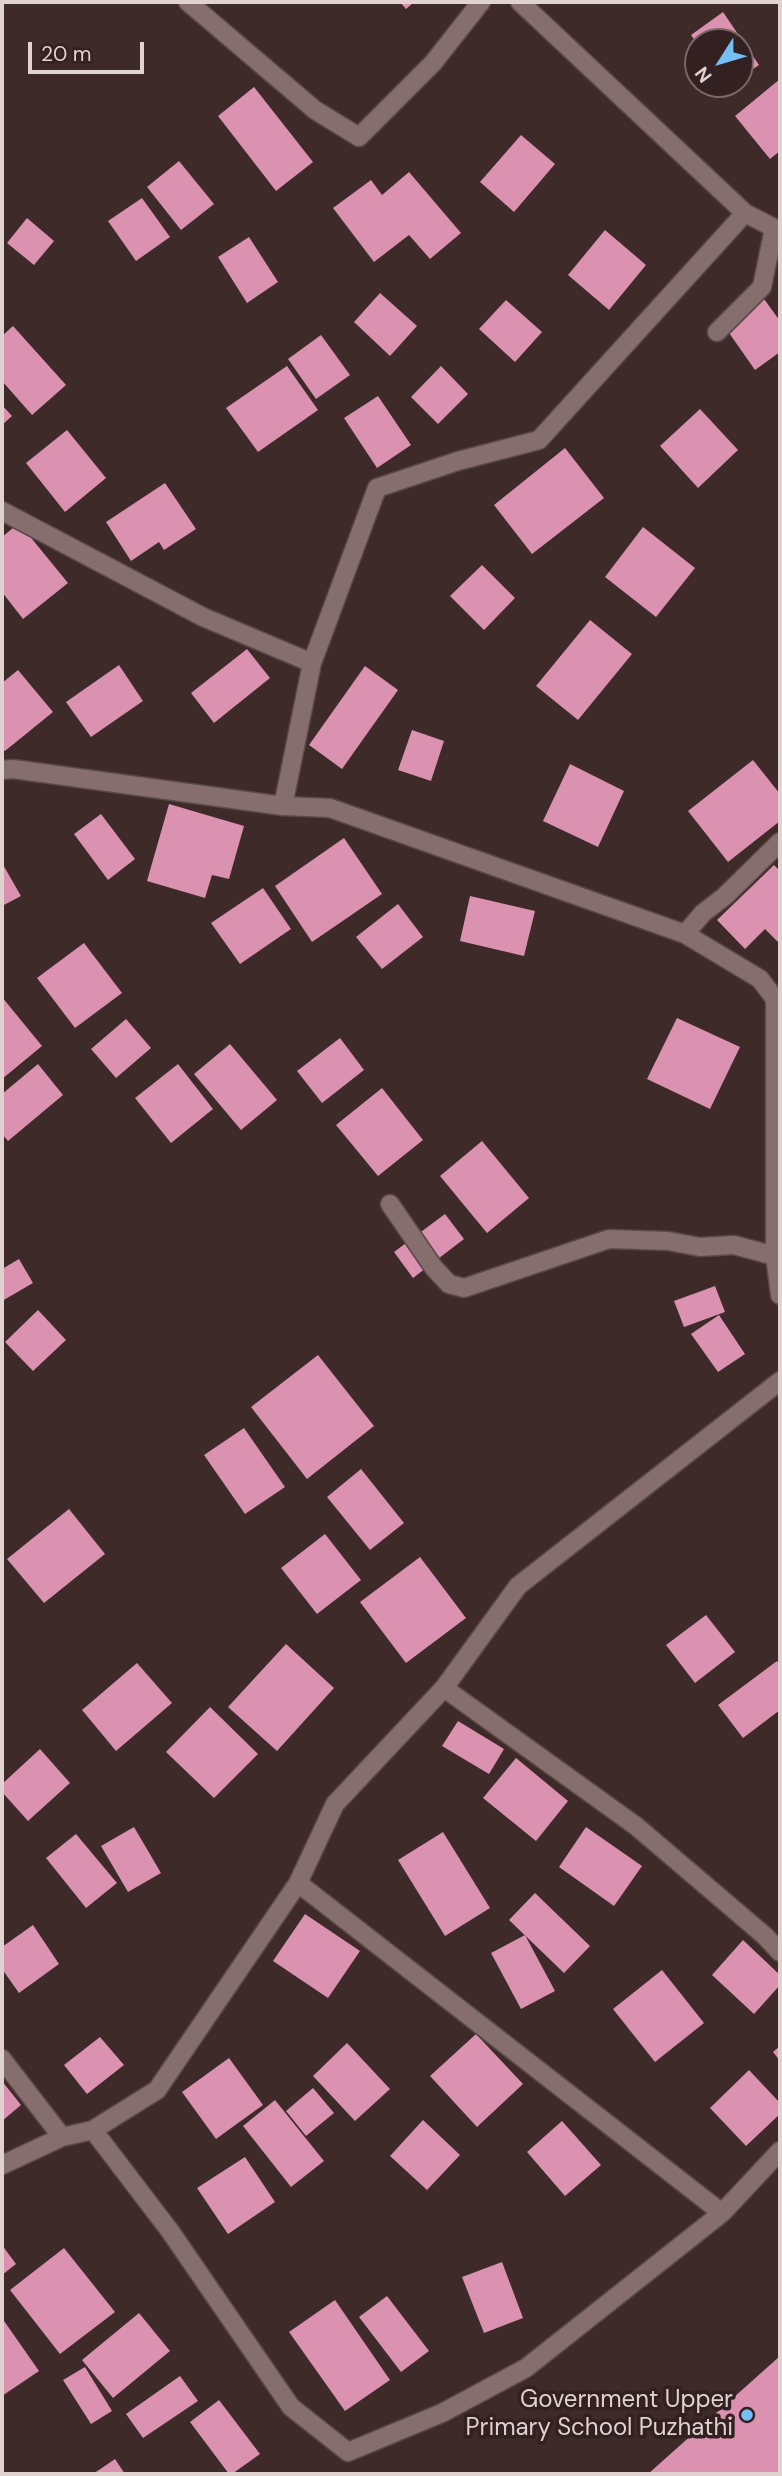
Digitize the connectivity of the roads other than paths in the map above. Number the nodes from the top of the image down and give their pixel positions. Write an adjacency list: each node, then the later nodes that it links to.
1 (188, 2): 2 (street)
2 (481, 2)
3 (520, 2): 4 (street)
4 (745, 213): 5 (street); 8 (street)
5 (777, 230): 6 (street)
6 (717, 332)
7 (2, 511): 8 (street)
8 (312, 663): 10 (street)
9 (2, 770): 10 (street)
10 (283, 806): 12 (street)
11 (780, 842): 12 (street)
12 (685, 934): 13 (street)
13 (778, 1001): 15 (street)
14 (390, 1204): 15 (street)
15 (775, 1256): 16 (street)
16 (780, 1295)
17 (780, 1381): 18 (street)
18 (444, 1688): 19 (street); 20 (street)
19 (298, 1883): 22 (street); 26 (street)
20 (780, 1952)
21 (2, 2059): 23 (street)
22 (93, 2130): 23 (street); 26 (street)
23 (61, 2137): 25 (street)
24 (779, 2157): 26 (street)
25 (2, 2165)
26 (722, 2213)

